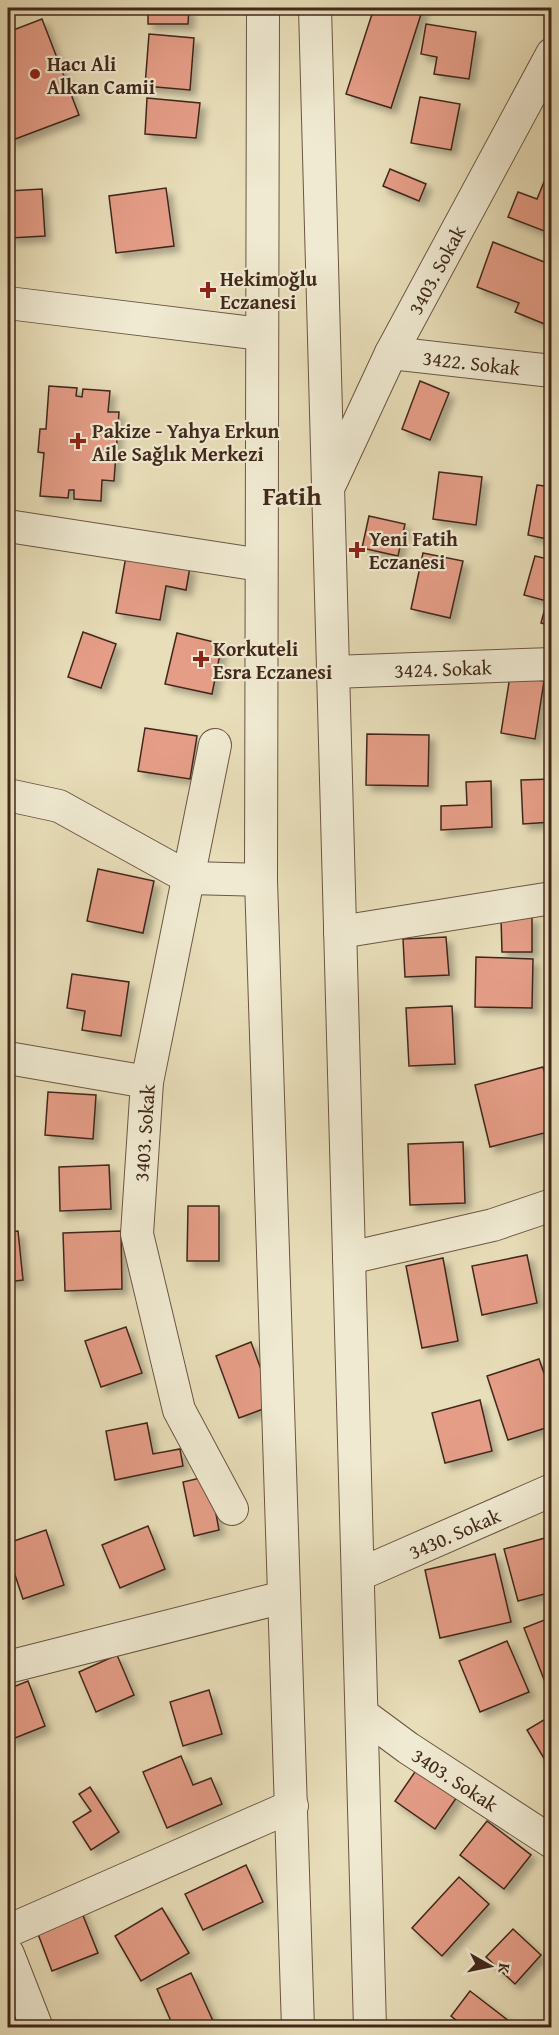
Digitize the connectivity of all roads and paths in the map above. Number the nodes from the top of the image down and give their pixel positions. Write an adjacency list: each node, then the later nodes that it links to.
1 (263, 8): 5 (street)
2 (315, 8): 8 (street)
3 (552, 54): 6 (street, 3403. Sokak)
4 (8, 303): 5 (street)
5 (262, 334): 10 (street)
6 (391, 353): 7 (street, 3422. Sokak); 8 (street, 3403. Sokak)
7 (552, 371)
8 (328, 488): 12 (street)
9 (8, 526): 10 (street)
10 (261, 564): 16 (street)
11 (552, 664): 12 (street, 3424. Sokak)
12 (333, 672): 18 (street)
13 (215, 745): 15 (street, 3403. Sokak)
14 (8, 795): 15 (street)
15 (189, 878): 16 (street); 20 (street, 3403. Sokak)
16 (261, 880): 26 (street)
17 (552, 898): 18 (street)
18 (340, 932): 22 (street)
19 (8, 1058): 20 (street)
20 (147, 1082): 24 (street, 3403. Sokak)
21 (552, 1205): 22 (street)
22 (349, 1258): 25 (street)
23 (552, 1490): 25 (street, 3430. Sokak)
24 (232, 1509)
25 (358, 1575): 28 (street)
26 (284, 1597): 27 (street); 29 (street)
27 (8, 1667)
28 (362, 1714): 30 (street, 3403. Sokak); 35 (street)
29 (291, 1806): 31 (street); 34 (street)
30 (552, 1842)
31 (8, 1931)
32 (8, 1954): 33 (street)
33 (37, 2028)
34 (298, 2028)
35 (370, 2028)

